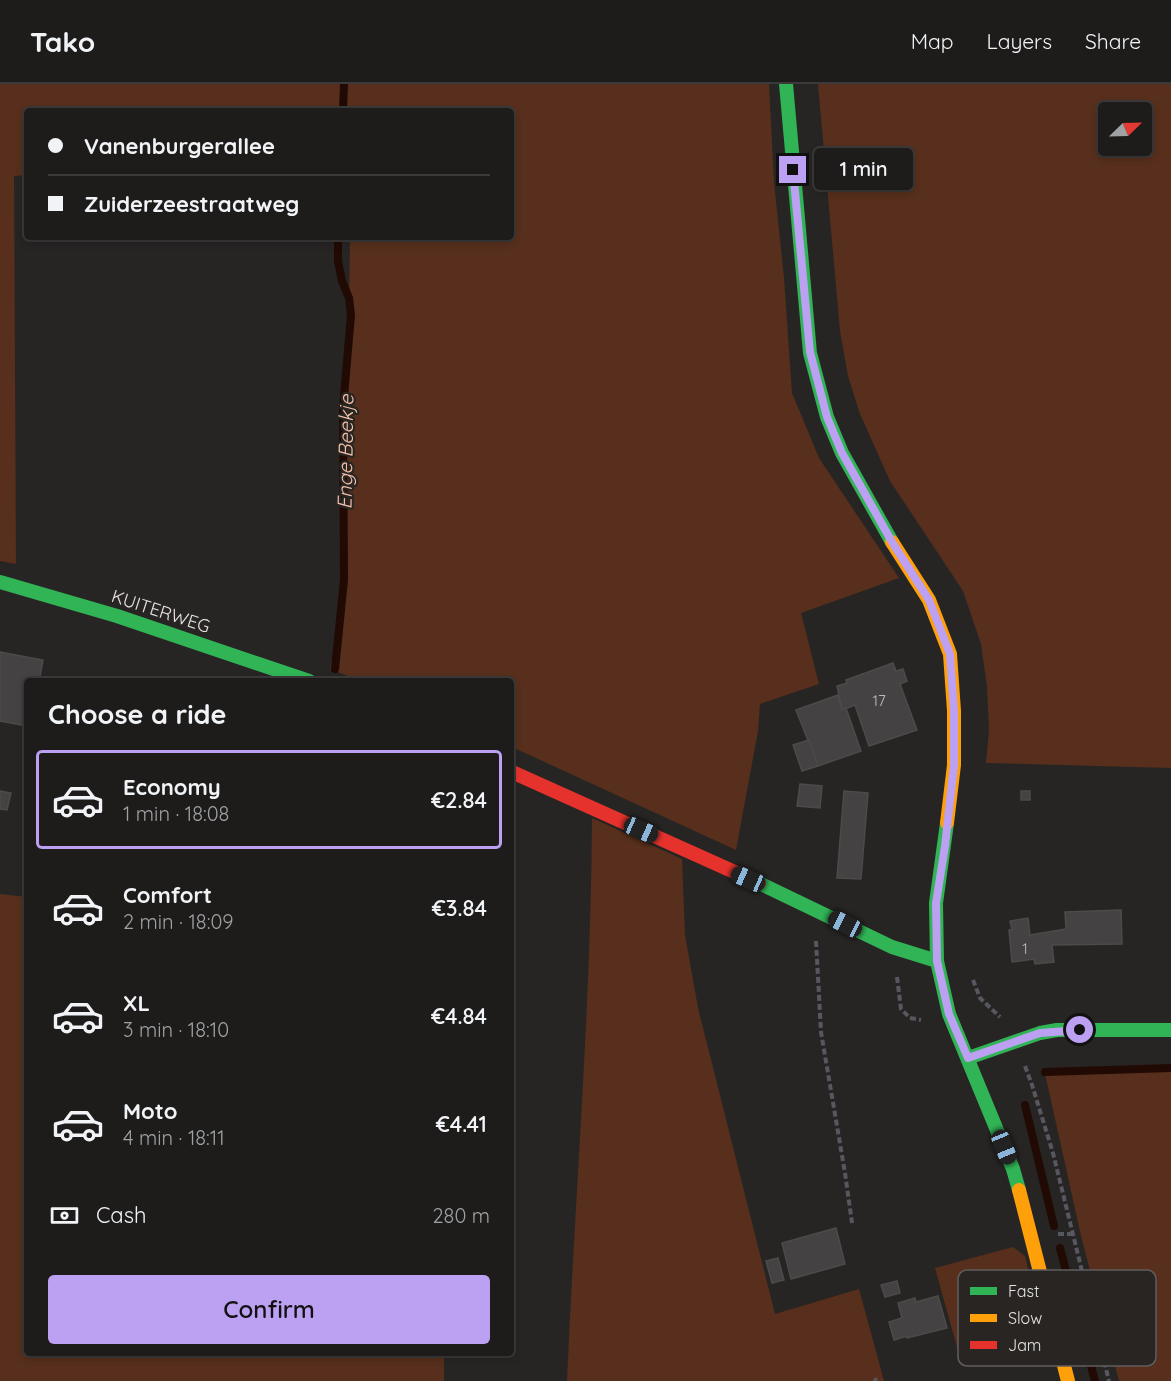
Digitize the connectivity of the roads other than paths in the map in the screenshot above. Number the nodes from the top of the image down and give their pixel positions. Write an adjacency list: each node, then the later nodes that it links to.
1 (786, 84): 5 (street)
2 (0, 582): 3 (street, KUITERWEG)
3 (300, 678)
4 (514, 773): 5 (street)
5 (937, 961): 7 (street)
6 (1171, 1029): 7 (street)
7 (968, 1058): 8 (street)
8 (1039, 1270)
9 (1064, 1366): 10 (street)
10 (1068, 1381)

